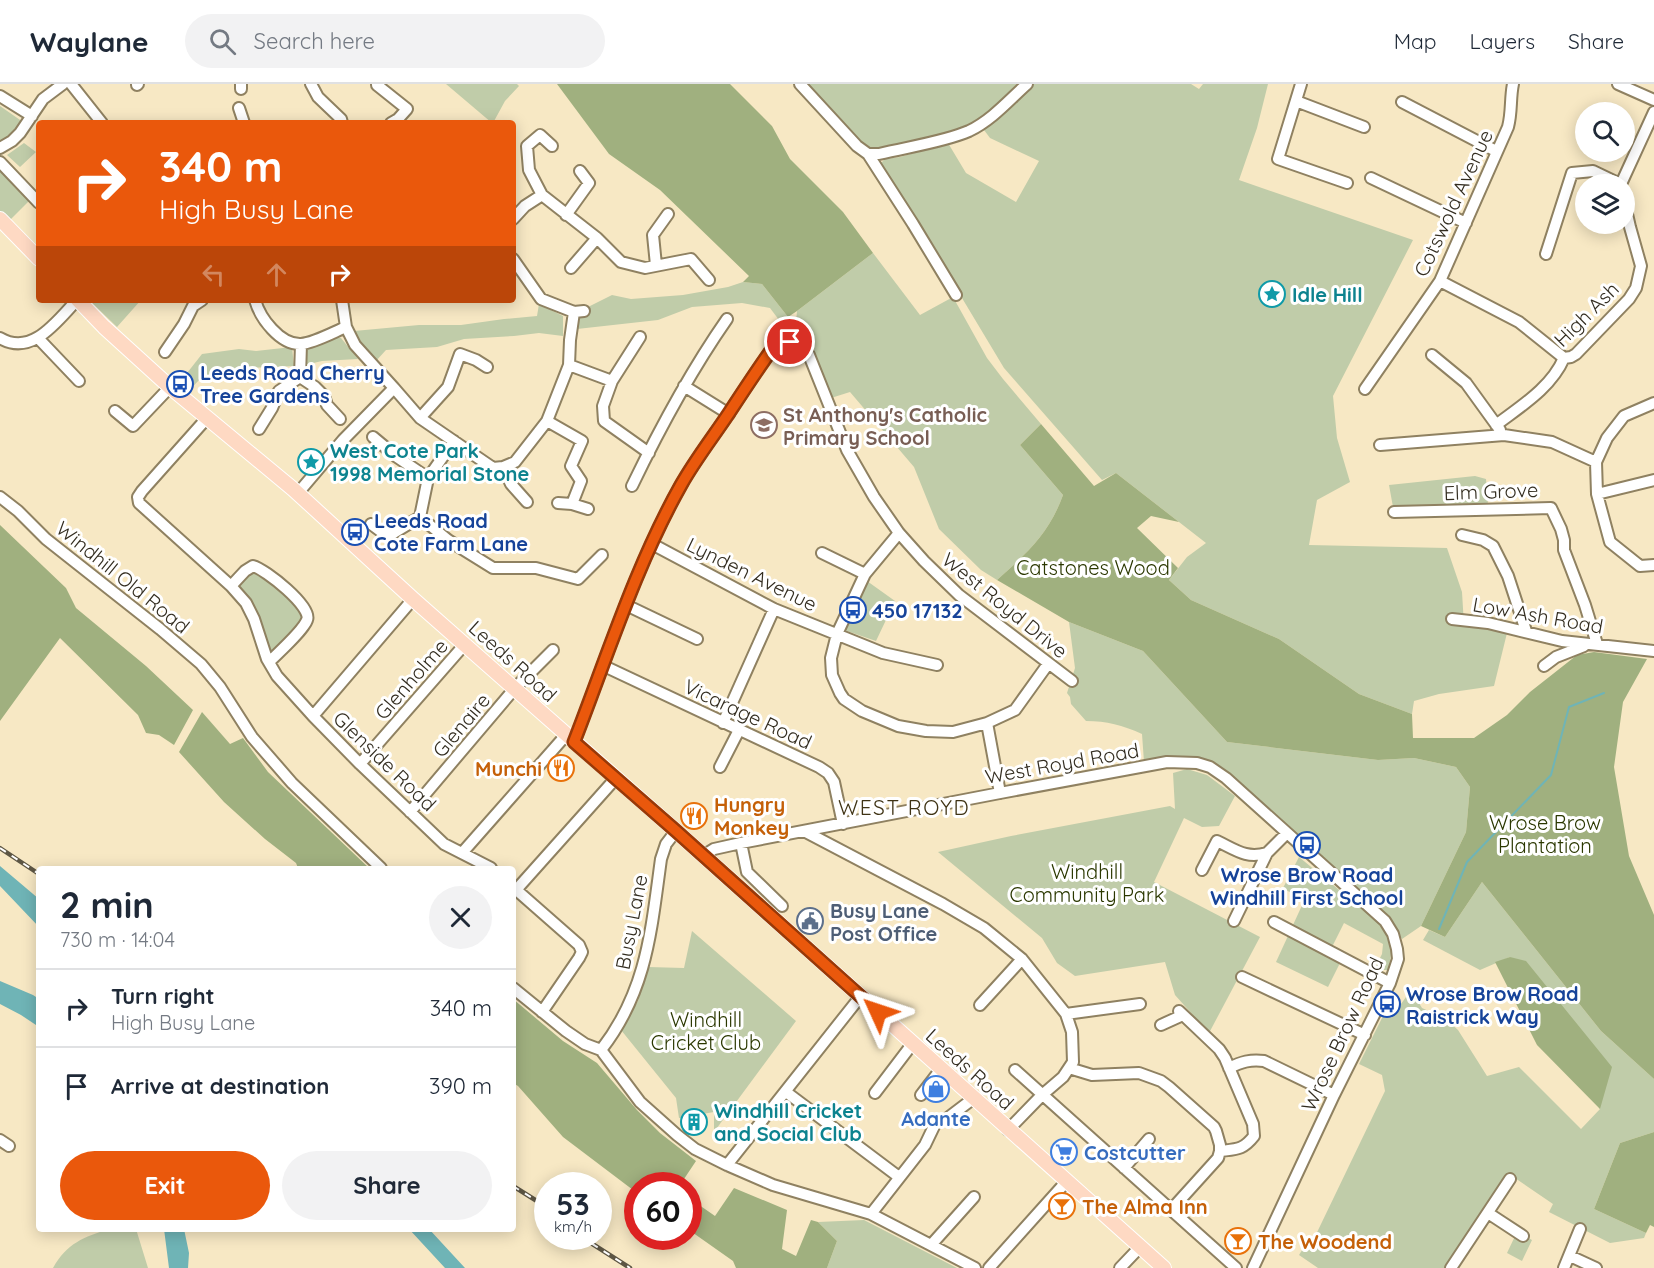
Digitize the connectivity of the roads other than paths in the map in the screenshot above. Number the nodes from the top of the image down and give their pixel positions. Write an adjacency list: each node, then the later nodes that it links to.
1 (63, 84): 16 (street)
2 (71, 84): 17 (street)
3 (312, 84): 19 (street)
4 (800, 84): 25 (street)
5 (1027, 84): 25 (street)
6 (1301, 84): 12 (street)
7 (1513, 84): 24 (street, Cotswold Avenue)
8 (1618, 84): 11 (street)
9 (378, 85): 20 (street)
10 (0, 96): 16 (street)
11 (1654, 100)
12 (1296, 101): 21 (street); 31 (street)
13 (1402, 102): 24 (street)
14 (239, 108): 18 (street)
15 (1654, 112): 29 (street)
16 (32, 116): 23 (street)
17 (100, 120)
18 (243, 120)
19 (341, 120)
20 (396, 120)
21 (1364, 127)
22 (552, 146): 32 (street)
23 (0, 148)
24 (1496, 151): 38 (street, Cotswold Avenue)
25 (868, 154): 48 (street)
26 (0, 162): 33 (street)
27 (580, 171): 35 (street)
28 (1599, 174): 41 (street)
29 (1626, 174)
30 (1371, 178): 38 (street)
31 (1347, 183)
32 (542, 195): 35 (street); 36 (street)
33 (36, 200)
34 (668, 214): 43 (street)
35 (566, 215): 40 (street)
36 (516, 216)
37 (0, 219): 42 (main road)
38 (1466, 223): 47 (street, Cotswold Avenue)
39 (1632, 234): 62 (street, High Ash)
40 (597, 238): 43 (street); 44 (street)
41 (1546, 254)
42 (36, 256)
43 (656, 266): 46 (street)
44 (571, 268)
45 (517, 275): 63 (street)
46 (709, 280)
47 (1440, 282): 62 (street); 71 (street, Cotswold Avenue)
48 (956, 295)
49 (74, 303): 58 (street)
50 (80, 303): 69 (main road, Leeds Road)
51 (198, 303): 60 (street)
52 (256, 303): 59 (street)
53 (342, 303): 55 (street)
54 (727, 319): 68 (street)
55 (346, 327): 59 (street); 70 (street)
56 (640, 336): 67 (street)
57 (0, 338): 58 (street)
58 (38, 338): 66 (street)
59 (301, 344): 65 (street)
60 (165, 351)
61 (1432, 355): 79 (street)
62 (1564, 358): 79 (street, High Ash)
63 (569, 365): 67 (street); 78 (street)
64 (488, 367): 76 (street)
65 (300, 377): 77 (street); 80 (street)
66 (79, 381)
67 (612, 381): 85 (street)
68 (684, 386): 74 (street); 85 (street)
69 (170, 387): 73 (street); 75 (main road, Leeds Road)
70 (393, 388): 76 (street); 91 (street)
71 (1365, 389)
72 (1654, 403): 86 (street)
73 (115, 411)
74 (729, 414): 101 (street, West Royd Drive); 103 (street)
75 (207, 418): 91 (main road, Leeds Road); 108 (street, Glenside Road)
76 (420, 418): 83 (street)
77 (340, 419)
78 (547, 422): 87 (street); 96 (street)
79 (1496, 425): 81 (street)
80 (259, 429)
81 (1504, 435): 84 (street); 86 (street)
82 (373, 437): 88 (street)
83 (454, 441): 87 (street); 88 (street)
84 (1380, 446)
85 (649, 453): 90 (street)
86 (1596, 462): 92 (street)
87 (503, 467): 94 (street)
88 (428, 478): 99 (street)
89 (1654, 480): 92 (street)
90 (632, 486)
91 (298, 493): 109 (main road, Leeds Road)
92 (1597, 494): 106 (street)
93 (0, 497): 146 (street, Windhill Old Road)
94 (527, 502)
95 (558, 503): 96 (street)
96 (572, 504): 97 (street)
97 (588, 509)
98 (1394, 512): 117 (street, Elm Grove)
99 (420, 517): 100 (street); 105 (street)
100 (371, 524)
101 (899, 533): 107 (street); 121 (street, West Royd Drive)
102 (1462, 535): 113 (street)
103 (652, 544): 110 (street); 111 (street, Lynden Avenue)
104 (822, 553): 107 (street)
105 (602, 555)
106 (1654, 566)
107 (865, 574): 114 (street)
108 (231, 586): 120 (street, Glenside Road); 120 (street)
109 (413, 599): 116 (main road, Leeds Road); 127 (street)
110 (626, 605): 115 (street); 123 (street)
111 (774, 609): 114 (street, Lynden Avenue); 128 (street)
112 (1452, 619): 113 (street, Low Ash Road)
113 (1526, 631): 117 (street, Low Ash Road)
114 (837, 634): 122 (street, Lynden Avenue); 129 (street)
115 (697, 639)
116 (465, 644): 126 (main road, Leeds Road); 133 (street, Glenholme)
117 (1592, 644): 119 (street, Low Ash Road); 124 (street)
118 (553, 650): 126 (street, Glenaire)
119 (1654, 651)
120 (269, 662): 127 (street, Glenside Road)
121 (1048, 664): 125 (street, West Royd Drive); 129 (street)
122 (937, 665)
123 (604, 666): 128 (street, Vicarage Road); 131 (street)
124 (1544, 666)
125 (1072, 681)
126 (515, 688): 131 (main road, Leeds Road); 137 (street, Glenaire)
127 (313, 716): 133 (street, Glenside Road)
128 (723, 723): 130 (street, Vicarage Road)
129 (987, 723): 136 (street)
130 (739, 730): 134 (street); 138 (street, Vicarage Road)
131 (570, 739): 135 (main road, Leeds Road); 143 (street)
132 (1182, 762): 136 (street, West Royd Road); 141 (street, Wrose Brow Road)
133 (360, 764): 137 (street, Glenside Road)
134 (720, 767)
135 (616, 778): 139 (main road, Leeds Road); 149 (street)
136 (1000, 793): 138 (street, West Royd Road)
137 (410, 812): 143 (street, Glenside Road)
138 (843, 824): 140 (street, West Royd Road)
139 (676, 831): 145 (main road, Leeds Road); 166 (street, Busy Lane)
140 (803, 831): 142 (street, West Royd Road); 154 (street)
141 (1287, 832): 144 (street); 156 (street, Wrose Brow Road)
142 (741, 843): 145 (street, West Royd Road); 151 (street)
143 (462, 853): 147 (street, Glenside Road)
144 (1267, 853): 148 (street); 152 (street)
145 (704, 856): 158 (main road, Leeds Road)
146 (379, 866)
147 (487, 866)
148 (1202, 870)
149 (516, 887)
150 (516, 889): 161 (street)
151 (782, 906)
152 (1234, 921)
153 (1274, 922): 156 (street)
154 (1023, 959): 160 (street); 162 (street)
155 (1242, 977): 164 (street)
156 (1390, 983): 164 (street, Wrose Brow Road)
157 (516, 990): 161 (street)
158 (861, 997): 165 (main road, Leeds Road); 171 (street)
159 (1140, 1004): 162 (street)
160 (980, 1005)
161 (542, 1012): 166 (street)
162 (1066, 1014): 167 (street)
163 (1161, 1025): 168 (street)
164 (1365, 1035): 175 (street, Wrose Brow Road)
165 (913, 1043): 169 (main road, Leeds Road); 172 (street)
166 (601, 1050): 182 (street)
167 (1069, 1068): 174 (street); 181 (street)
168 (1229, 1068): 175 (street); 181 (street)
169 (941, 1069): 173 (street); 176 (main road, Leeds Road)
170 (1015, 1070): 174 (street)
171 (786, 1092): 182 (street); 184 (street)
172 (875, 1093)
173 (921, 1095)
174 (1042, 1095): 179 (street); 183 (street)
175 (1335, 1095): 201 (street, Wrose Brow Road)
176 (974, 1098): 177 (street); 179 (main road, Leeds Road)
177 (949, 1117)
178 (937, 1120): 184 (street)
179 (1008, 1130): 186 (main road, Leeds Road)
180 (1149, 1139): 183 (street)
181 (1220, 1151): 188 (street)
182 (727, 1165): 190 (street)
183 (1124, 1168): 188 (street)
184 (899, 1177): 190 (street)
185 (1510, 1179): 189 (street)
186 (1066, 1182): 194 (main road, Leeds Road); 197 (street)
187 (974, 1197): 193 (street)
188 (1171, 1210): 200 (street)
189 (1488, 1213): 192 (street); 202 (street)
190 (871, 1214): 193 (street)
191 (1580, 1229): 195 (street)
192 (1523, 1236)
193 (931, 1245): 196 (street)
194 (1140, 1247): 198 (street); 199 (main road, Leeds Road)
195 (1570, 1256): 203 (street); 204 (street)
196 (975, 1268)
197 (989, 1268)
198 (1120, 1268)
199 (1164, 1268)
200 (1236, 1268)
201 (1254, 1268)
202 (1451, 1268)
203 (1564, 1268)
204 (1596, 1268)

